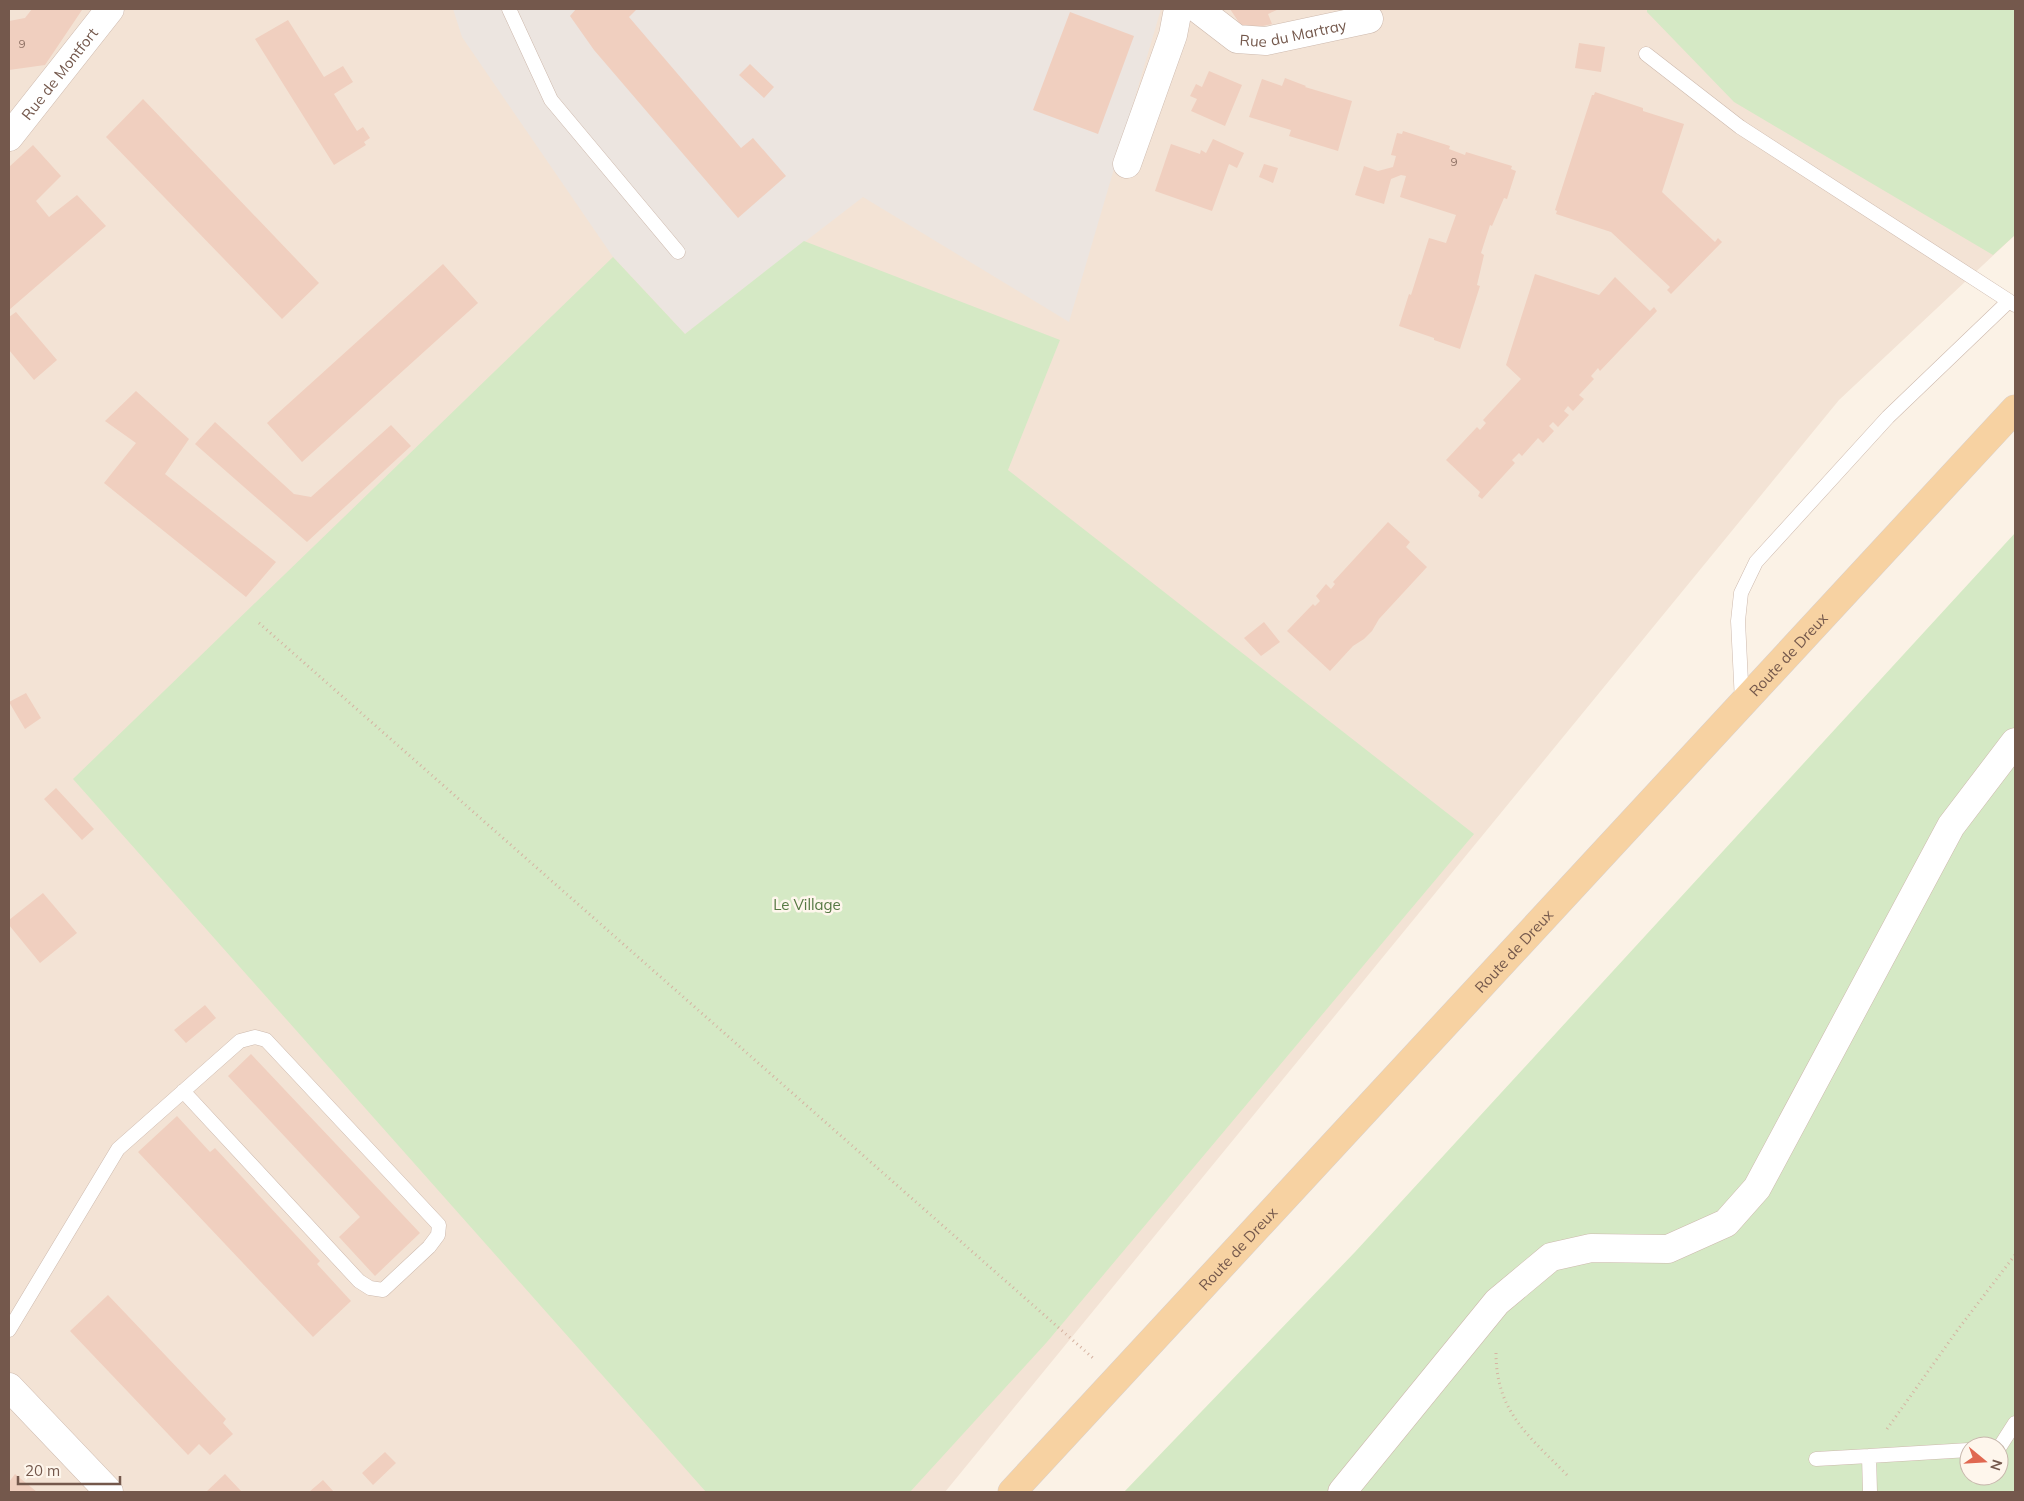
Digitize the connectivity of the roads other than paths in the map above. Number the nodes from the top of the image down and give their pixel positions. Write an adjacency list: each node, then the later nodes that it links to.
1 (110, 9): 7 (street, Rue de Montfort)
2 (509, 9): 9 (lane)
3 (1178, 9): 8 (street)
4 (1198, 9): 5 (street, Rue du Martray)
5 (1369, 19)
6 (1646, 54): 10 (lane)
7 (9, 137)
8 (1126, 164)
9 (678, 252)
10 (2012, 303): 12 (lane)
11 (2015, 409): 12 (main road, Route de Dreux)
12 (1742, 703): 23 (main road, Route de Dreux)
13 (2015, 742): 24 (street)
14 (183, 1091): 14 (lane); 15 (lane)
15 (9, 1330)
16 (11, 1395): 22 (street)
17 (2015, 1422): 18 (lane)
18 (2006, 1436)
19 (1959, 1451): 20 (lane)
20 (1868, 1456): 21 (lane); 25 (lane)
21 (1816, 1459)
22 (109, 1492)
23 (1012, 1492)
24 (1342, 1492)
25 (1870, 1492)

